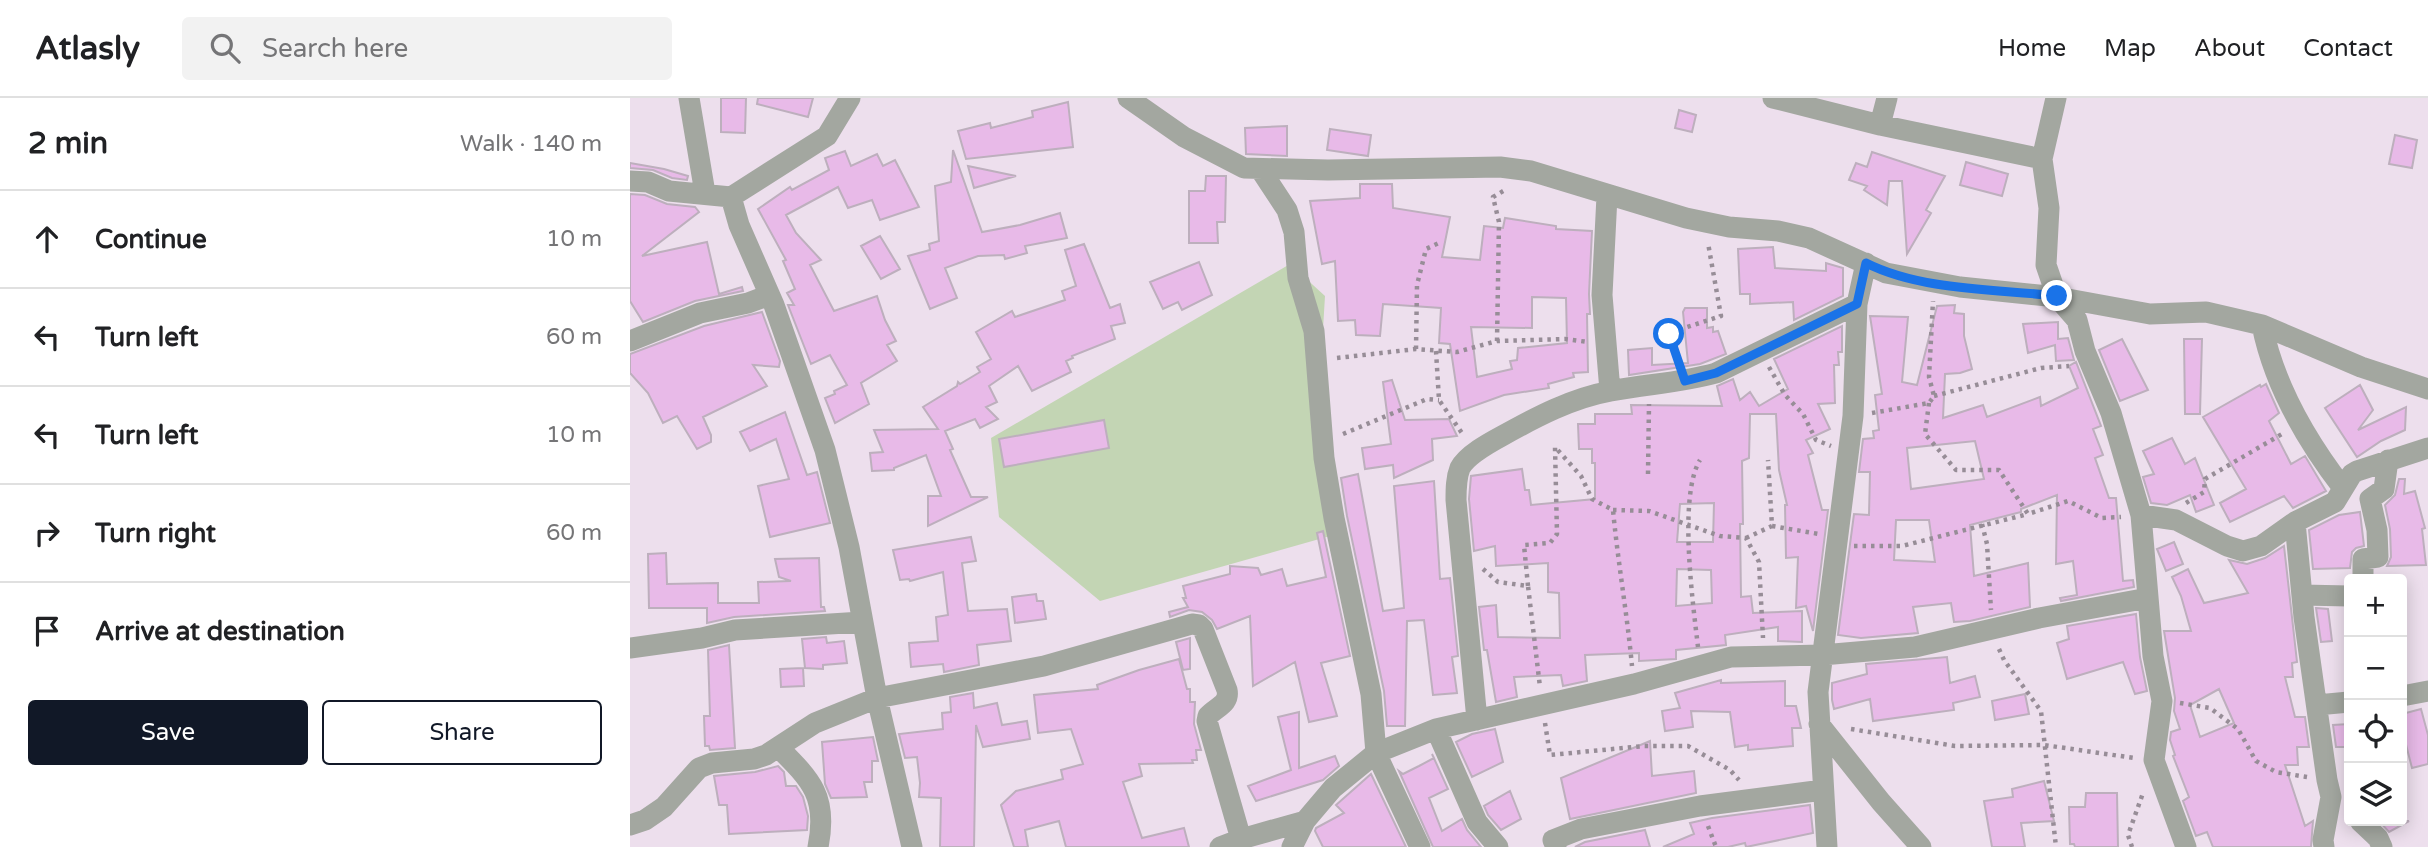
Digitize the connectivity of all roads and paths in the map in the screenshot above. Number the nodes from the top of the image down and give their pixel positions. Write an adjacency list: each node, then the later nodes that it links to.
1 (688, 98): 12 (street)
2 (850, 98): 14 (street)
3 (1129, 98): 9 (street)
4 (1773, 98): 7 (street)
5 (1887, 98): 7 (street)
6 (2056, 98): 8 (street)
7 (1880, 125): 8 (street)
8 (2042, 159): 20 (street)
9 (1260, 169): 10 (street); 29 (street)
10 (1531, 171): 13 (street); 24 (path)
11 (630, 181): 12 (street)
12 (705, 193): 14 (street)
13 (1607, 196): 15 (street); 25 (street)
14 (731, 197): 19 (street)
15 (1704, 222): 17 (street); 31 (path)
16 (1441, 242): 26 (path)
17 (1866, 263): 18 (street); 21 (street)
18 (1934, 282): 20 (street); 35 (path)
19 (769, 295): 23 (street); 65 (street)
20 (2057, 296): 22 (street); 30 (street)
21 (1857, 304): 28 (street); 38 (street)
22 (2262, 326): 33 (street); 39 (street)
23 (630, 341)
24 (1497, 341): 25 (path); 27 (path)
25 (1606, 344): 34 (street)
26 (1416, 349): 27 (path); 29 (path)
27 (1436, 351): 36 (path)
28 (1759, 352): 31 (street); 42 (path)
29 (1316, 360): 40 (street)
30 (2091, 365): 35 (path); 51 (street)
31 (1685, 381): 32 (street)
32 (1650, 386): 34 (street); 47 (path)
33 (2428, 389)
34 (1611, 391): 43 (street)
35 (1934, 396): 37 (path)
36 (1438, 400): 40 (path); 43 (path)
37 (1929, 403): 38 (path); 50 (path)
38 (1853, 416): 42 (street)
39 (2301, 423): 48 (street); 52 (path)
40 (1323, 443): 84 (street)
41 (2428, 447): 46 (street)
42 (1848, 453): 58 (street)
43 (1473, 456): 59 (street)
44 (1700, 460): 55 (path)
45 (1768, 460): 56 (path)
46 (2388, 460): 48 (street); 60 (street)
47 (1648, 474)
48 (2343, 488): 53 (street)
49 (1613, 510): 55 (path); 61 (path); 71 (path)
50 (2028, 514): 51 (path); 54 (path)
51 (2141, 515): 52 (street); 64 (street)
52 (2176, 520): 53 (street)
53 (2295, 522): 62 (street)
54 (1982, 524): 58 (path); 66 (path)
55 (1689, 525): 57 (path); 70 (path)
56 (1772, 526): 57 (path); 58 (path)
57 (1746, 538): 69 (path)
58 (1837, 541): 68 (street)
59 (1461, 550): 61 (path); 79 (street)
60 (2363, 574)
61 (1528, 586): 78 (path)
62 (2302, 595): 63 (street); 77 (street)
63 (2344, 596)
64 (2148, 598): 66 (street); 75 (street)
65 (862, 622): 67 (street); 74 (street)
66 (1992, 629): 68 (street); 82 (path)
67 (630, 648)
68 (1822, 654): 69 (street); 80 (street)
69 (1764, 656): 70 (street)
70 (1700, 665): 71 (street)
71 (1633, 684): 78 (street)
72 (2428, 691): 73 (street)
73 (2407, 695)
74 (877, 698): 83 (street); 93 (street); 95 (street)
75 (2162, 701): 85 (street); 86 (path)
76 (2344, 702): 77 (street)
77 (2318, 705): 86 (street)
78 (1542, 706): 79 (street); 88 (path)
79 (1477, 720): 81 (street)
80 (1819, 724): 82 (path); 87 (street); 102 (street)
81 (1436, 729): 84 (street); 99 (street)
82 (2044, 745): 85 (path); 103 (path)
83 (778, 747): 91 (street); 94 (street)
84 (1376, 753): 90 (street); 98 (street)
85 (2154, 760): 104 (path); 105 (street)
86 (2329, 788): 89 (street); 106 (street)
87 (1823, 790): 88 (street); 101 (street)
88 (1754, 798): 100 (street)
89 (2344, 805)
90 (1305, 821): 93 (street); 97 (street)
91 (630, 825)
92 (2365, 826): 107 (street)
93 (1241, 839): 96 (street)
94 (818, 847)
95 (912, 847)
96 (1220, 847)
97 (1292, 847)
98 (1420, 847)
99 (1498, 847)
100 (1556, 847)
101 (1827, 847)
102 (1921, 847)
103 (2056, 847)
104 (2132, 847)
105 (2186, 847)
106 (2324, 847)
107 (2382, 847)

